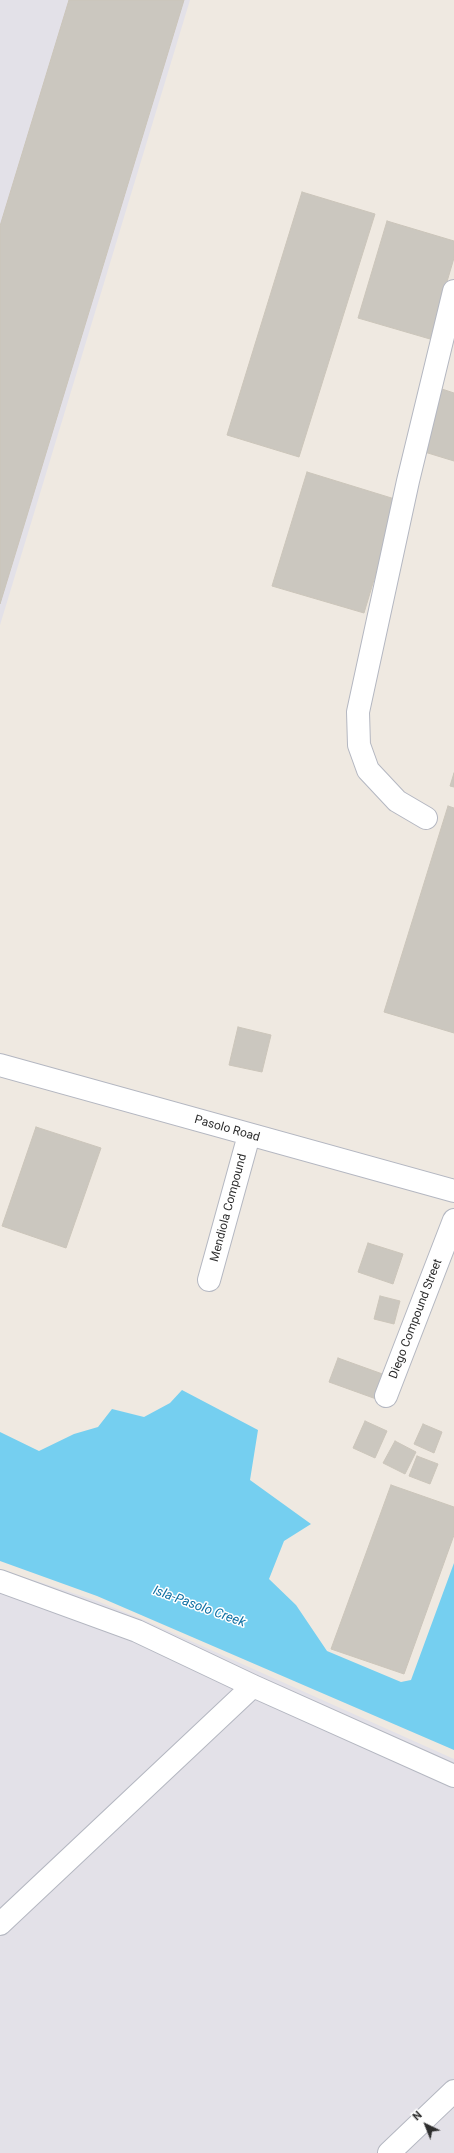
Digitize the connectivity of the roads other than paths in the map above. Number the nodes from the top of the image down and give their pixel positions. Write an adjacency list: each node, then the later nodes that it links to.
1 (454, 291): 2 (street)
2 (426, 818)
3 (0, 1065): 4 (street, Pasolo Road)
4 (249, 1135): 5 (street, Pasolo Road); 7 (street, Mendiola Compound)
5 (454, 1191)
6 (454, 1220): 8 (street, Diego Compound Street)
7 (209, 1280)
8 (386, 1396)
9 (0, 1581): 10 (street)
10 (253, 1686): 11 (street); 12 (street)
11 (454, 1776)
12 (0, 1924)
13 (454, 2092): 14 (street)
14 (388, 2153)

